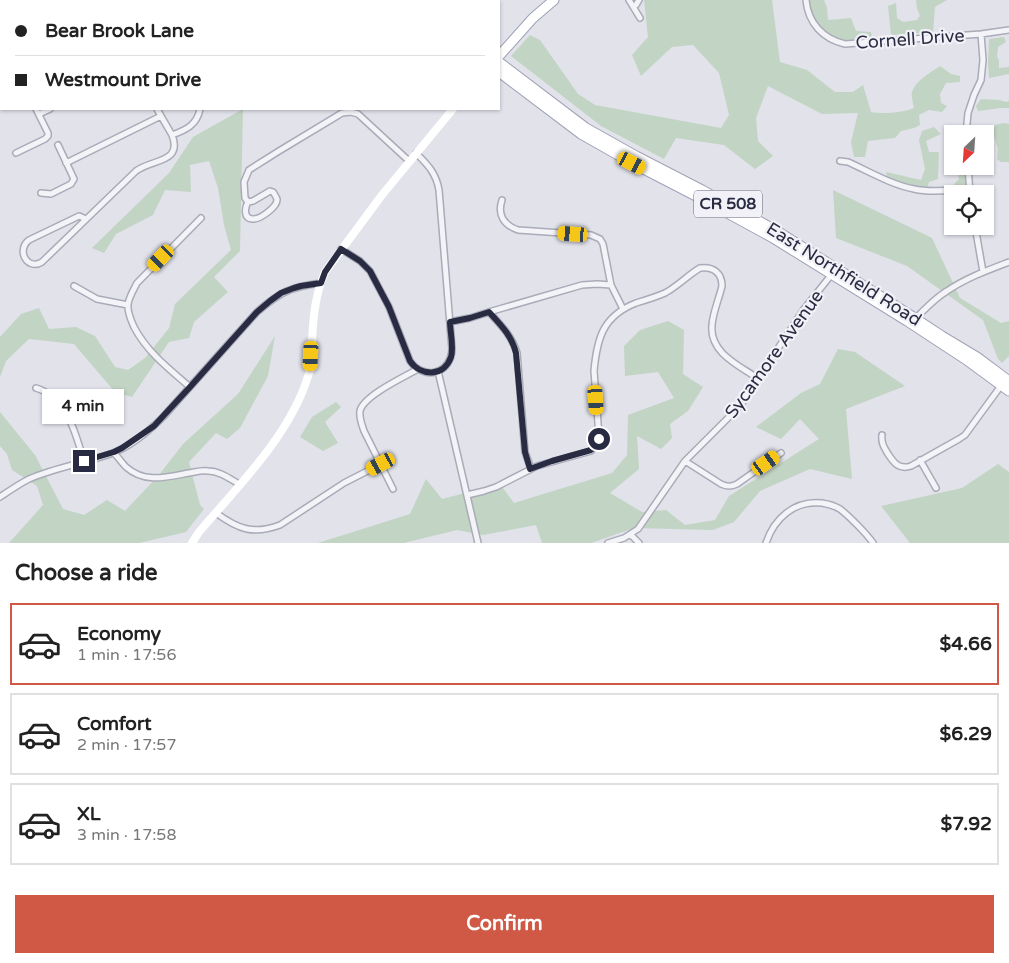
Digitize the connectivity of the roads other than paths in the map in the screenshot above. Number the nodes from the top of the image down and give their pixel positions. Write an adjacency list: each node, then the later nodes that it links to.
1 (554, 0): 9 (main road)
2 (629, 0): 5 (street)
3 (639, 0): 5 (street)
4 (806, 0): 8 (street, Cornell Drive)
5 (633, 6): 6 (street)
6 (640, 18)
7 (1009, 30): 8 (street, Cornell Drive)
8 (981, 34): 19 (street)
9 (500, 55)
10 (500, 63): 21 (main road, East Northfield Road / CR 508)
11 (500, 73): 21 (main road, East Northfield Road / CR 508)
12 (158, 110): 17 (street)
13 (195, 110): 18 (street)
14 (200, 110): 18 (street)
15 (452, 110): 23 (main road)
16 (38, 112): 24 (street)
17 (161, 116): 20 (street); 27 (street)
18 (197, 118): 20 (street)
19 (967, 125)
20 (172, 135): 33 (street)
21 (596, 138): 37 (main road, East Northfield Road / CR 508)
22 (58, 145): 27 (street)
23 (416, 153): 25 (main road); 46 (street)
24 (16, 154)
25 (409, 161): 31 (street); 35 (main road)
26 (840, 161): 28 (street)
27 (66, 162): 29 (street)
28 (944, 191)
29 (41, 193)
30 (502, 200): 40 (street)
31 (248, 202): 31 (street)
32 (201, 218): 42 (street)
33 (86, 219): 33 (street)
34 (977, 235): 38 (street)
35 (341, 249): 39 (main road); 47 (street)
36 (1009, 262): 38 (street)
37 (834, 271): 45 (main road, East Northfield Road / CR 508); 49 (street, Sycamore Avenue)
38 (983, 272): 45 (street)
39 (321, 283): 51 (street); 61 (main road)
40 (611, 285): 43 (street); 44 (street)
41 (74, 286): 42 (street)
42 (128, 305): 51 (street)
43 (623, 309): 49 (street); 60 (street)
44 (489, 312): 46 (street); 60 (street)
45 (913, 321): 50 (main road, East Northfield Road / CR 508)
46 (450, 322): 48 (street)
47 (418, 369): 48 (street); 59 (street)
48 (438, 371): 64 (street)
49 (759, 379): 58 (street, Sycamore Avenue)
50 (1007, 384): 56 (street)
51 (190, 387): 54 (street)
52 (36, 388): 57 (street)
53 (882, 435): 56 (street)
54 (114, 452): 57 (street); 61 (street)
55 (781, 453): 58 (street)
56 (920, 460): 62 (street)
57 (84, 461): 65 (street)
58 (686, 461): 67 (street, Sycamore Avenue)
59 (381, 464): 63 (street); 66 (street)
60 (530, 469): 64 (street)
61 (240, 484): 66 (main road)
62 (936, 488)
63 (393, 489)
64 (466, 495): 69 (street)
65 (0, 497)
66 (216, 513): 68 (main road)
67 (631, 535): 70 (street); 71 (street)
68 (192, 543)
69 (478, 543)
70 (608, 543)
71 (639, 543)
72 (766, 543): 73 (street)
73 (873, 543)

